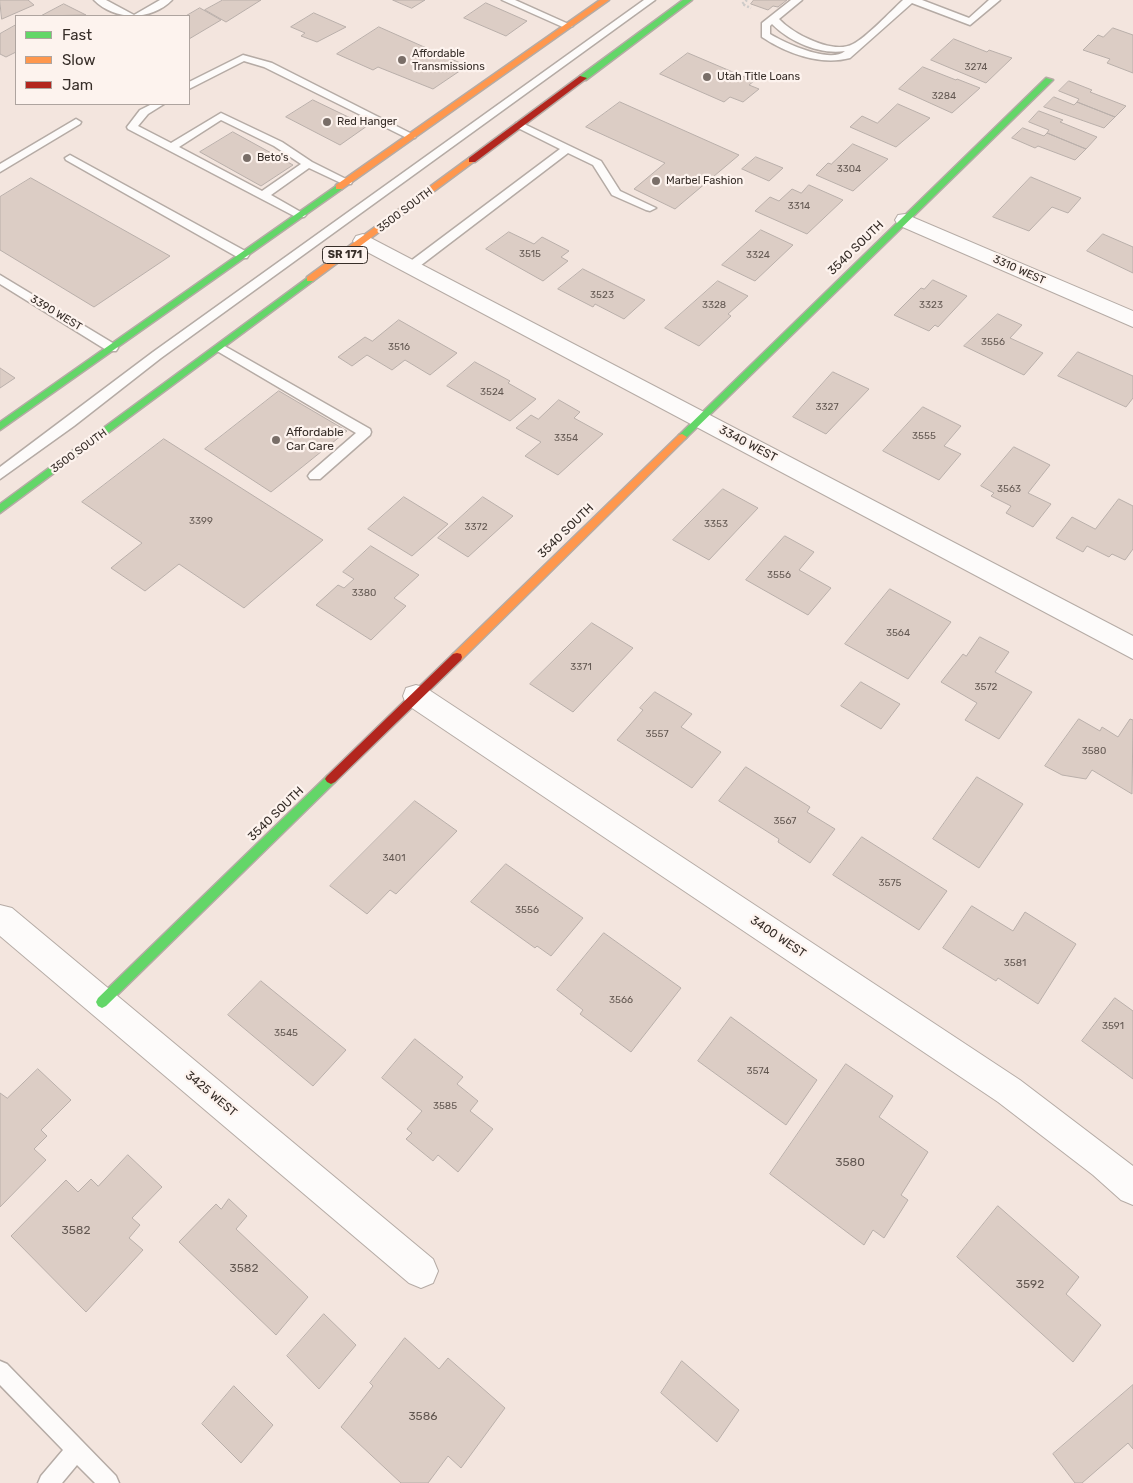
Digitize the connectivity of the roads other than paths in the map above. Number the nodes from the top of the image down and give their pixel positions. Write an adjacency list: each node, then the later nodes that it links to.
1 (99, 0): 10 (lane)
2 (167, 0): 11 (lane)
3 (507, 0): 13 (lane)
4 (650, 0): 40 (lane)
5 (688, 0): 19 (main road, 3500 SOUTH / SR 171)
6 (797, 0): 12 (lane)
7 (911, 0): 8 (lane); 14 (lane)
8 (995, 0)
9 (598, 1): 13 (main road)
10 (128, 15)
11 (140, 15)
12 (773, 19): 14 (lane); 14 (lane)
13 (568, 26): 20 (main road)
14 (855, 46)
15 (1049, 80): 30 (main road, 3540 SOUTH)
16 (190, 85): 20 (lane)
17 (157, 105): 21 (lane)
18 (76, 122): 25 (lane)
19 (520, 125): 22 (lane); 31 (main road, 3500 SOUTH / SR 171)
20 (411, 136): 26 (main road)
21 (171, 148): 24 (lane); 27 (lane)
22 (568, 148): 28 (lane); 33 (lane)
23 (70, 158): 32 (lane)
24 (308, 164): 26 (lane); 27 (lane)
25 (0, 168)
26 (347, 182): 29 (main road)
27 (262, 196): 29 (lane)
28 (650, 208)
29 (300, 215): 32 (main road)
30 (905, 220): 35 (street, 3310 WEST); 38 (main road, 3540 SOUTH)
31 (363, 241): 33 (street, 3340 WEST); 37 (main road, 3500 SOUTH / SR 171)
32 (243, 255): 36 (main road)
33 (412, 266): 38 (street, 3340 WEST)
34 (0, 279): 36 (lane, 3390 WEST)
35 (1133, 320)
36 (112, 348): 39 (main road)
37 (221, 348): 41 (lane); 42 (main road, 3500 SOUTH / SR 171)
38 (700, 419): 43 (street, 3340 WEST); 44 (main road, 3540 SOUTH)
39 (0, 427)
40 (0, 474)
41 (314, 476)
42 (0, 509)
43 (1133, 648)
44 (416, 696): 46 (main road, 3540 SOUTH); 47 (street, 3400 WEST)
45 (1, 918): 46 (street, 3425 WEST)
46 (102, 1002): 48 (street, 3425 WEST)
47 (1133, 1188)
48 (421, 1271)
49 (0, 1371): 50 (lane)
50 (77, 1450): 51 (lane); 52 (lane)
51 (48, 1483)
52 (109, 1483)

